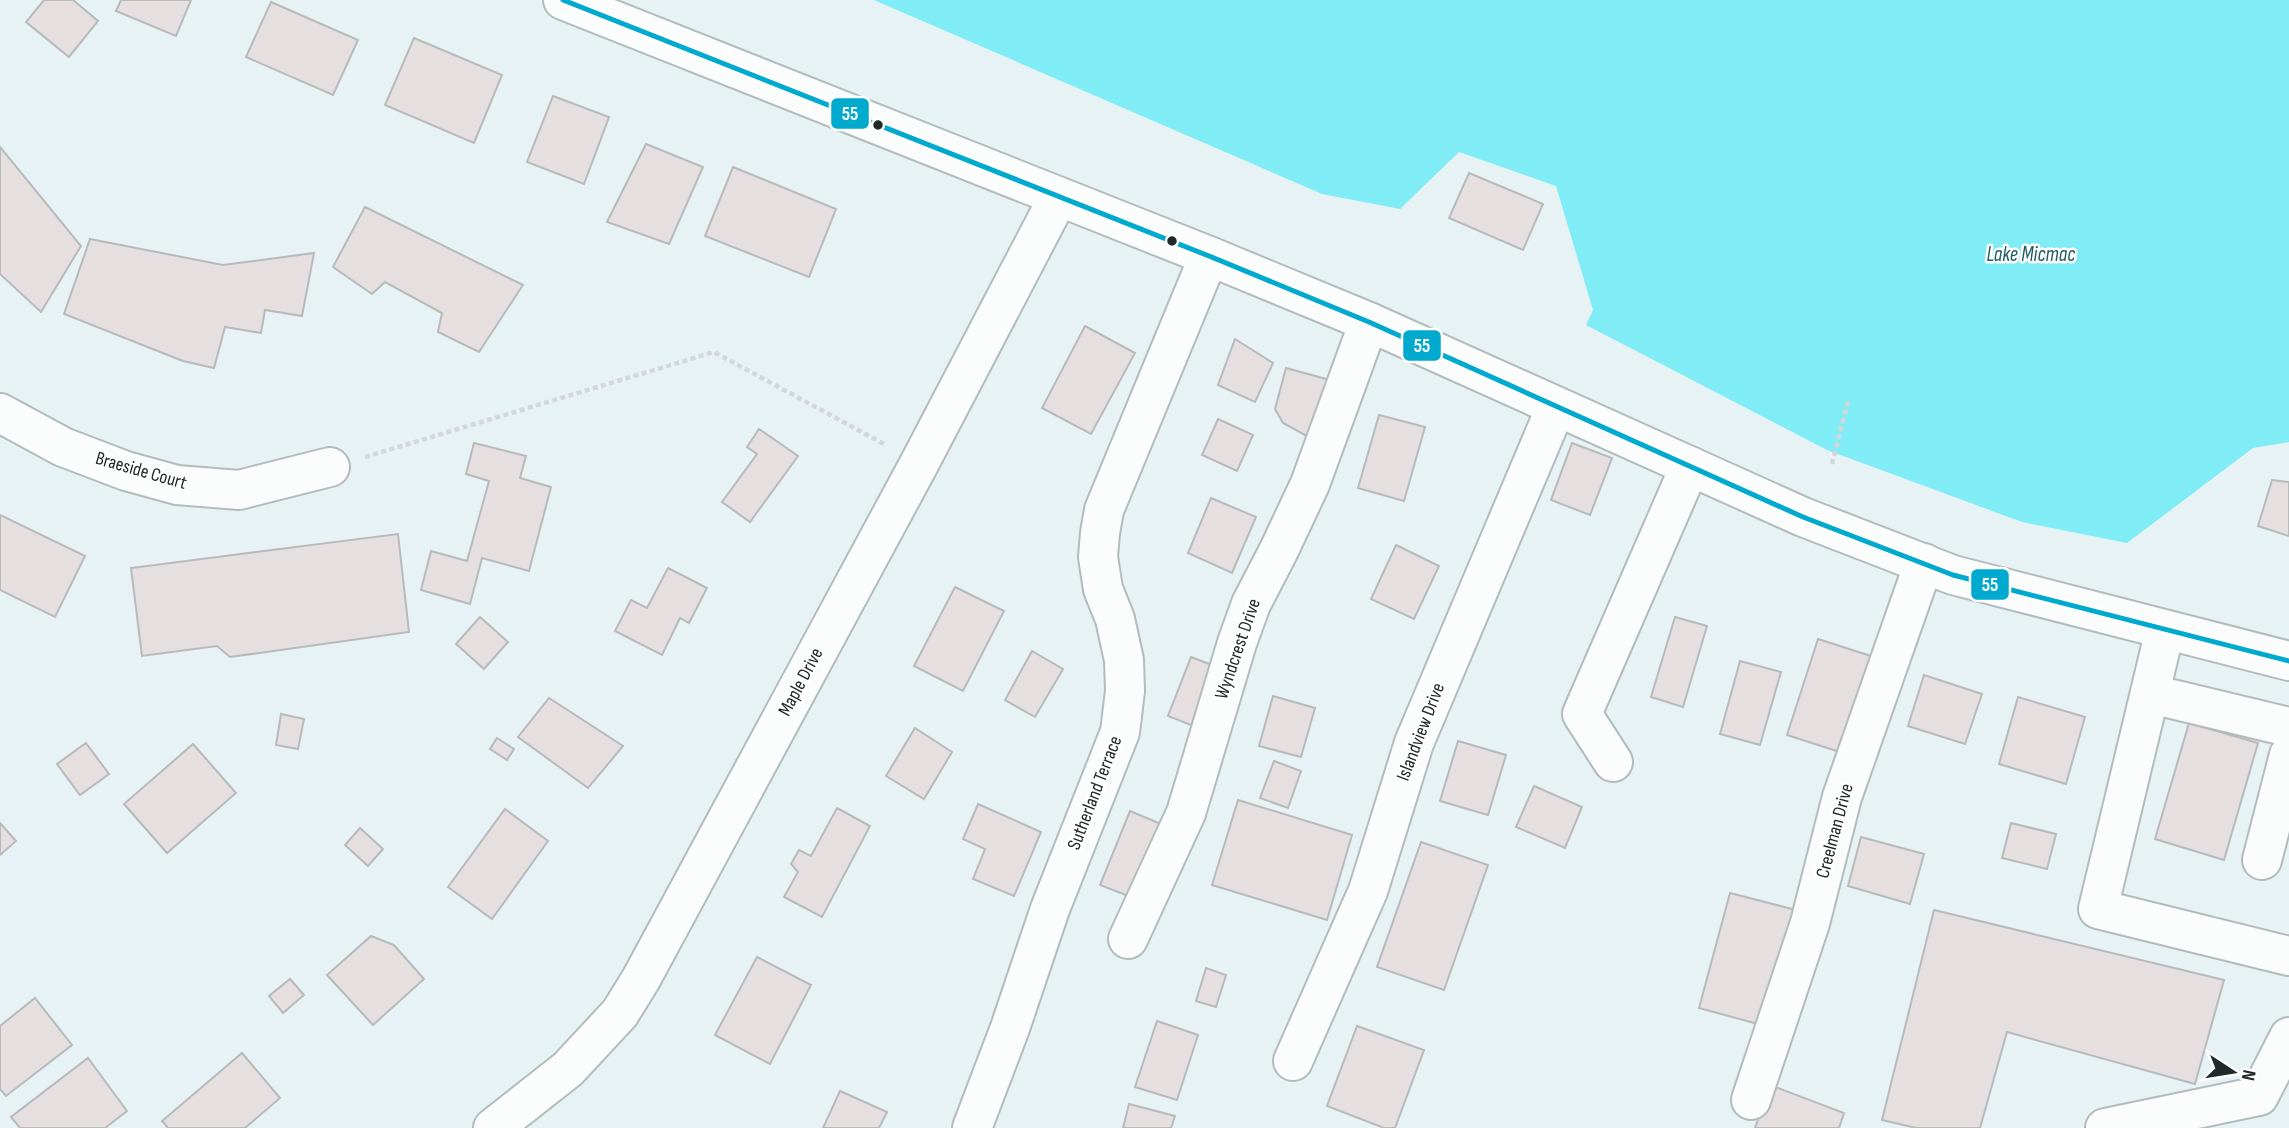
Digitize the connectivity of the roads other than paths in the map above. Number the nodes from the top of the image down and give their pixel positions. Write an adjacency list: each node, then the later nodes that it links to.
1 (562, 0): 2 (street)
2 (1058, 198): 3 (street); 22 (street, Maple Drive)
3 (1209, 256): 4 (street); 23 (street, Sutherland Terrace)
4 (1369, 322): 5 (street); 17 (street, Wyndcrest Drive)
5 (1556, 407): 7 (street); 20 (street, Islandview Drive)
6 (0, 413): 8 (street, Braeside Court)
7 (1690, 466): 9 (street); 15 (street)
8 (330, 467)
9 (1924, 563): 10 (street); 21 (street, Creelman Drive)
10 (2165, 629): 11 (street); 12 (street)
11 (2289, 661)
12 (2151, 694): 13 (street); 18 (street)
13 (2289, 727)
14 (2289, 754): 16 (street)
15 (1613, 762)
16 (2262, 860)
17 (1128, 939)
18 (2289, 957)
19 (2289, 1037): 24 (street)
20 (1293, 1060)
21 (1751, 1100)
22 (493, 1128)
23 (972, 1128)
24 (2105, 1128)

